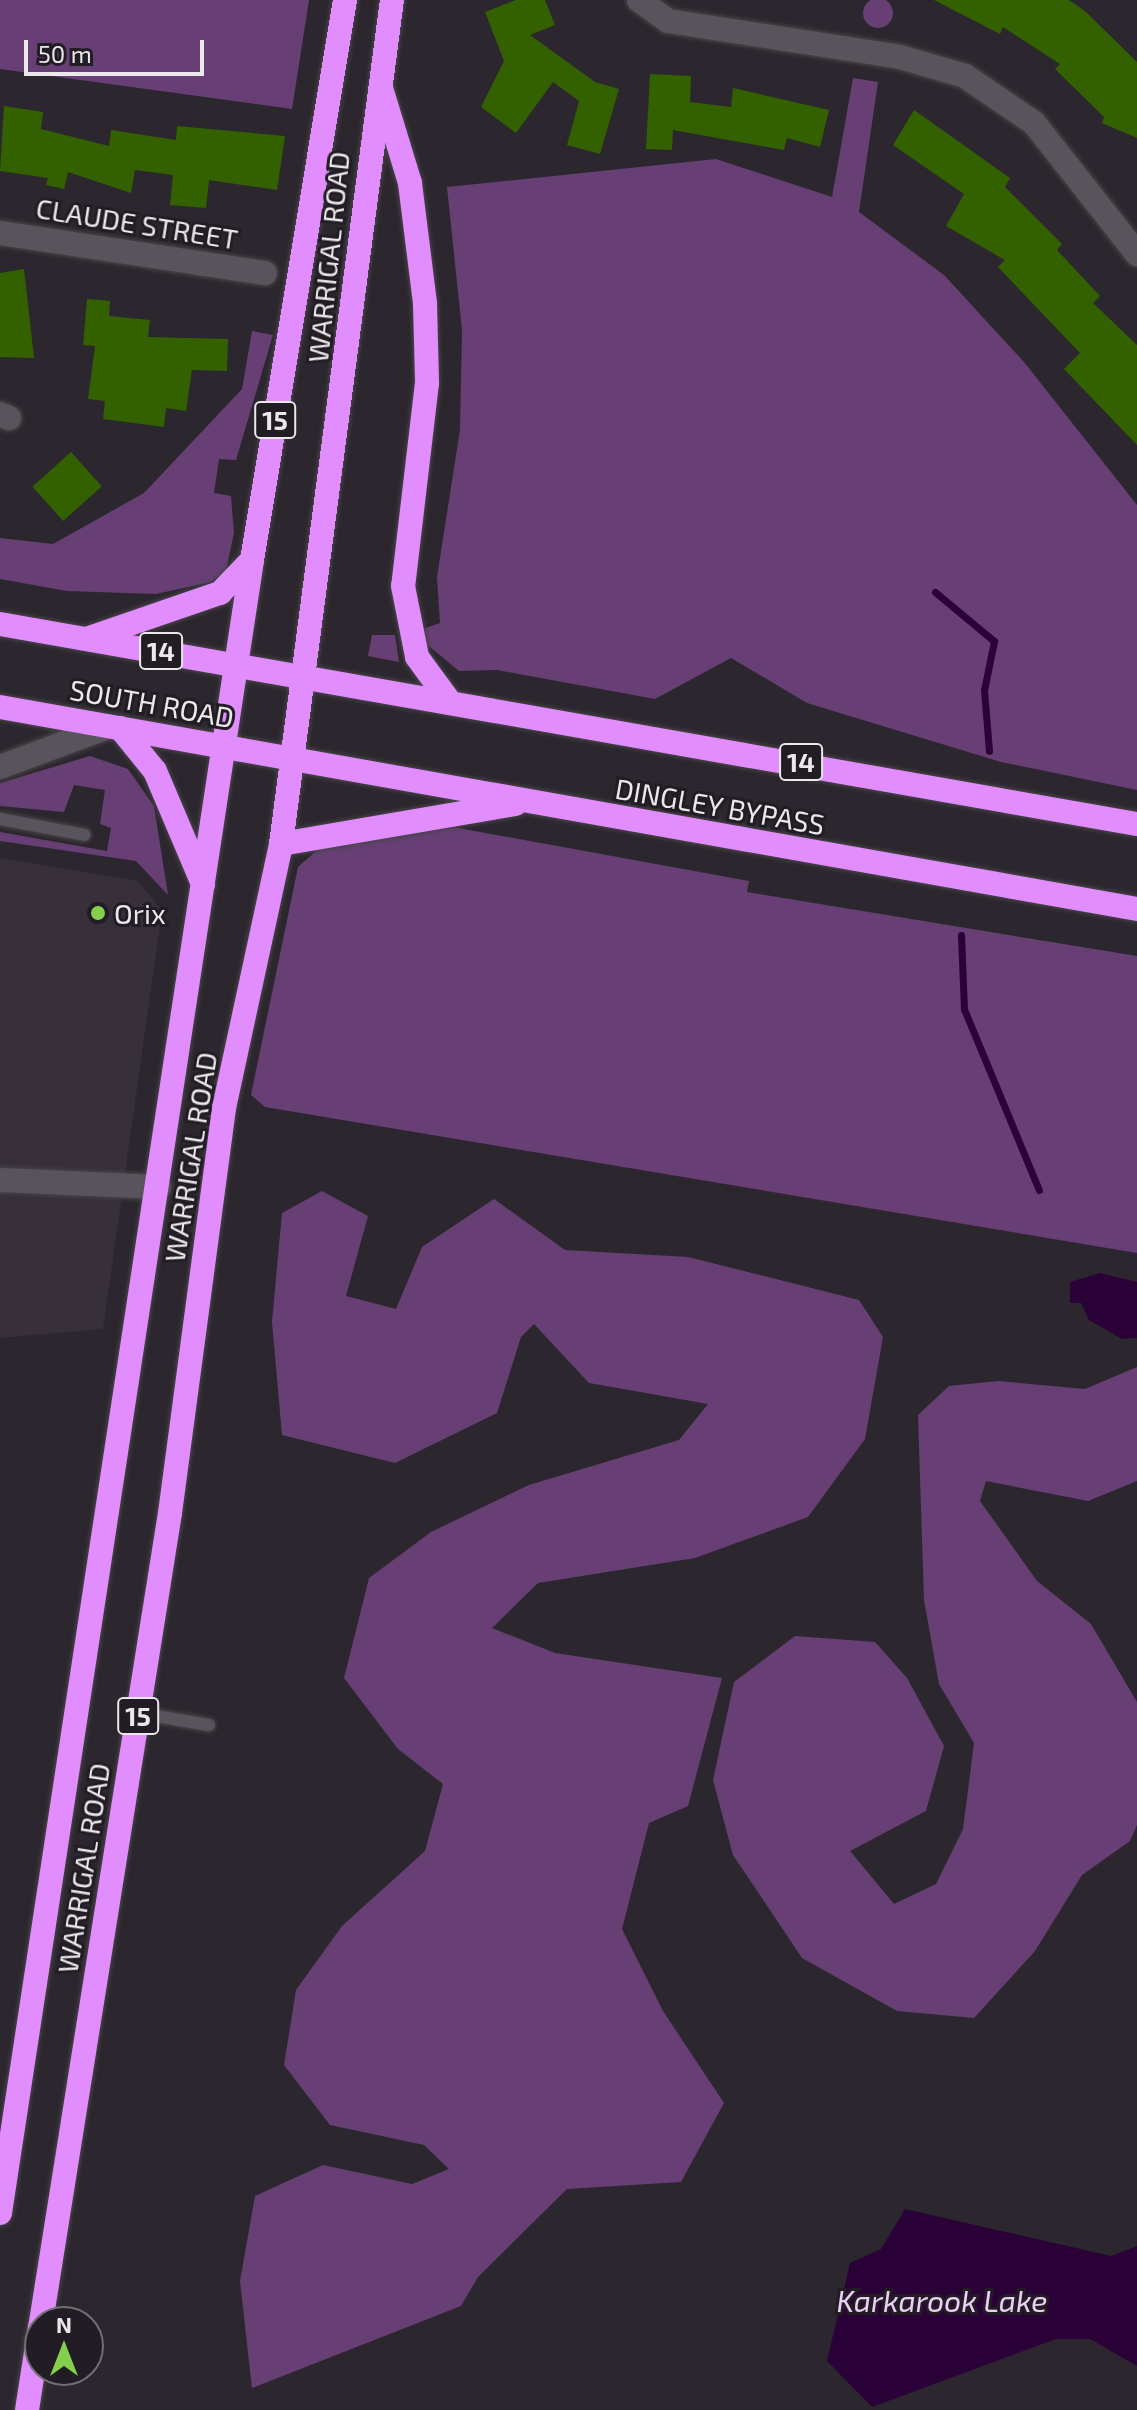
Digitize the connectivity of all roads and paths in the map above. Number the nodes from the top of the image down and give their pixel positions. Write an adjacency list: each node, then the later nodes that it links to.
1 (345, 0): 8 (highway, WARRIGAL ROAD / 15)
2 (392, 0): 4 (highway, WARRIGAL ROAD / 15)
3 (639, 0): 6 (street)
4 (379, 82): 12 (highway, WARRIGAL ROAD / 15); 13 (highway)
5 (0, 233): 7 (street, CLAUDE STREET)
6 (1137, 254)
7 (265, 273)
8 (252, 560): 10 (highway); 11 (highway, WARRIGAL ROAD / 15)
9 (0, 624): 10 (highway, SOUTH ROAD / 14)
10 (86, 639): 11 (highway, SOUTH ROAD / 14)
11 (236, 663): 12 (highway, SOUTH ROAD / 14); 16 (highway, WARRIGAL ROAD / 15)
12 (306, 674): 13 (highway, DINGLEY BYPASS / 14); 17 (highway, WARRIGAL ROAD / 15)
13 (447, 698): 21 (highway, DINGLEY BYPASS / 14)
14 (0, 707): 15 (highway, SOUTH ROAD)
15 (115, 727): 16 (highway, SOUTH ROAD); 18 (street); 24 (highway)
16 (223, 745): 17 (highway, SOUTH ROAD); 24 (highway, WARRIGAL ROAD / 15)
17 (293, 758): 19 (highway, DINGLEY BYPASS); 23 (highway, WARRIGAL ROAD / 15)
18 (0, 767)
19 (530, 801): 23 (highway); 25 (highway, DINGLEY BYPASS)
20 (0, 819): 22 (lane)
21 (1137, 824)
22 (85, 835)
23 (281, 844): 28 (highway, WARRIGAL ROAD / 15)
24 (203, 884): 27 (highway, WARRIGAL ROAD / 15)
25 (1137, 909)
26 (0, 1180): 27 (street)
27 (159, 1187): 30 (highway, WARRIGAL ROAD / 15)
28 (138, 1713): 29 (lane); 31 (highway, WARRIGAL ROAD / 15)
29 (209, 1725)
30 (0, 2213)
31 (43, 2306)
32 (31, 2386): 33 (highway, WARRIGAL ROAD / 15)
33 (27, 2410)

